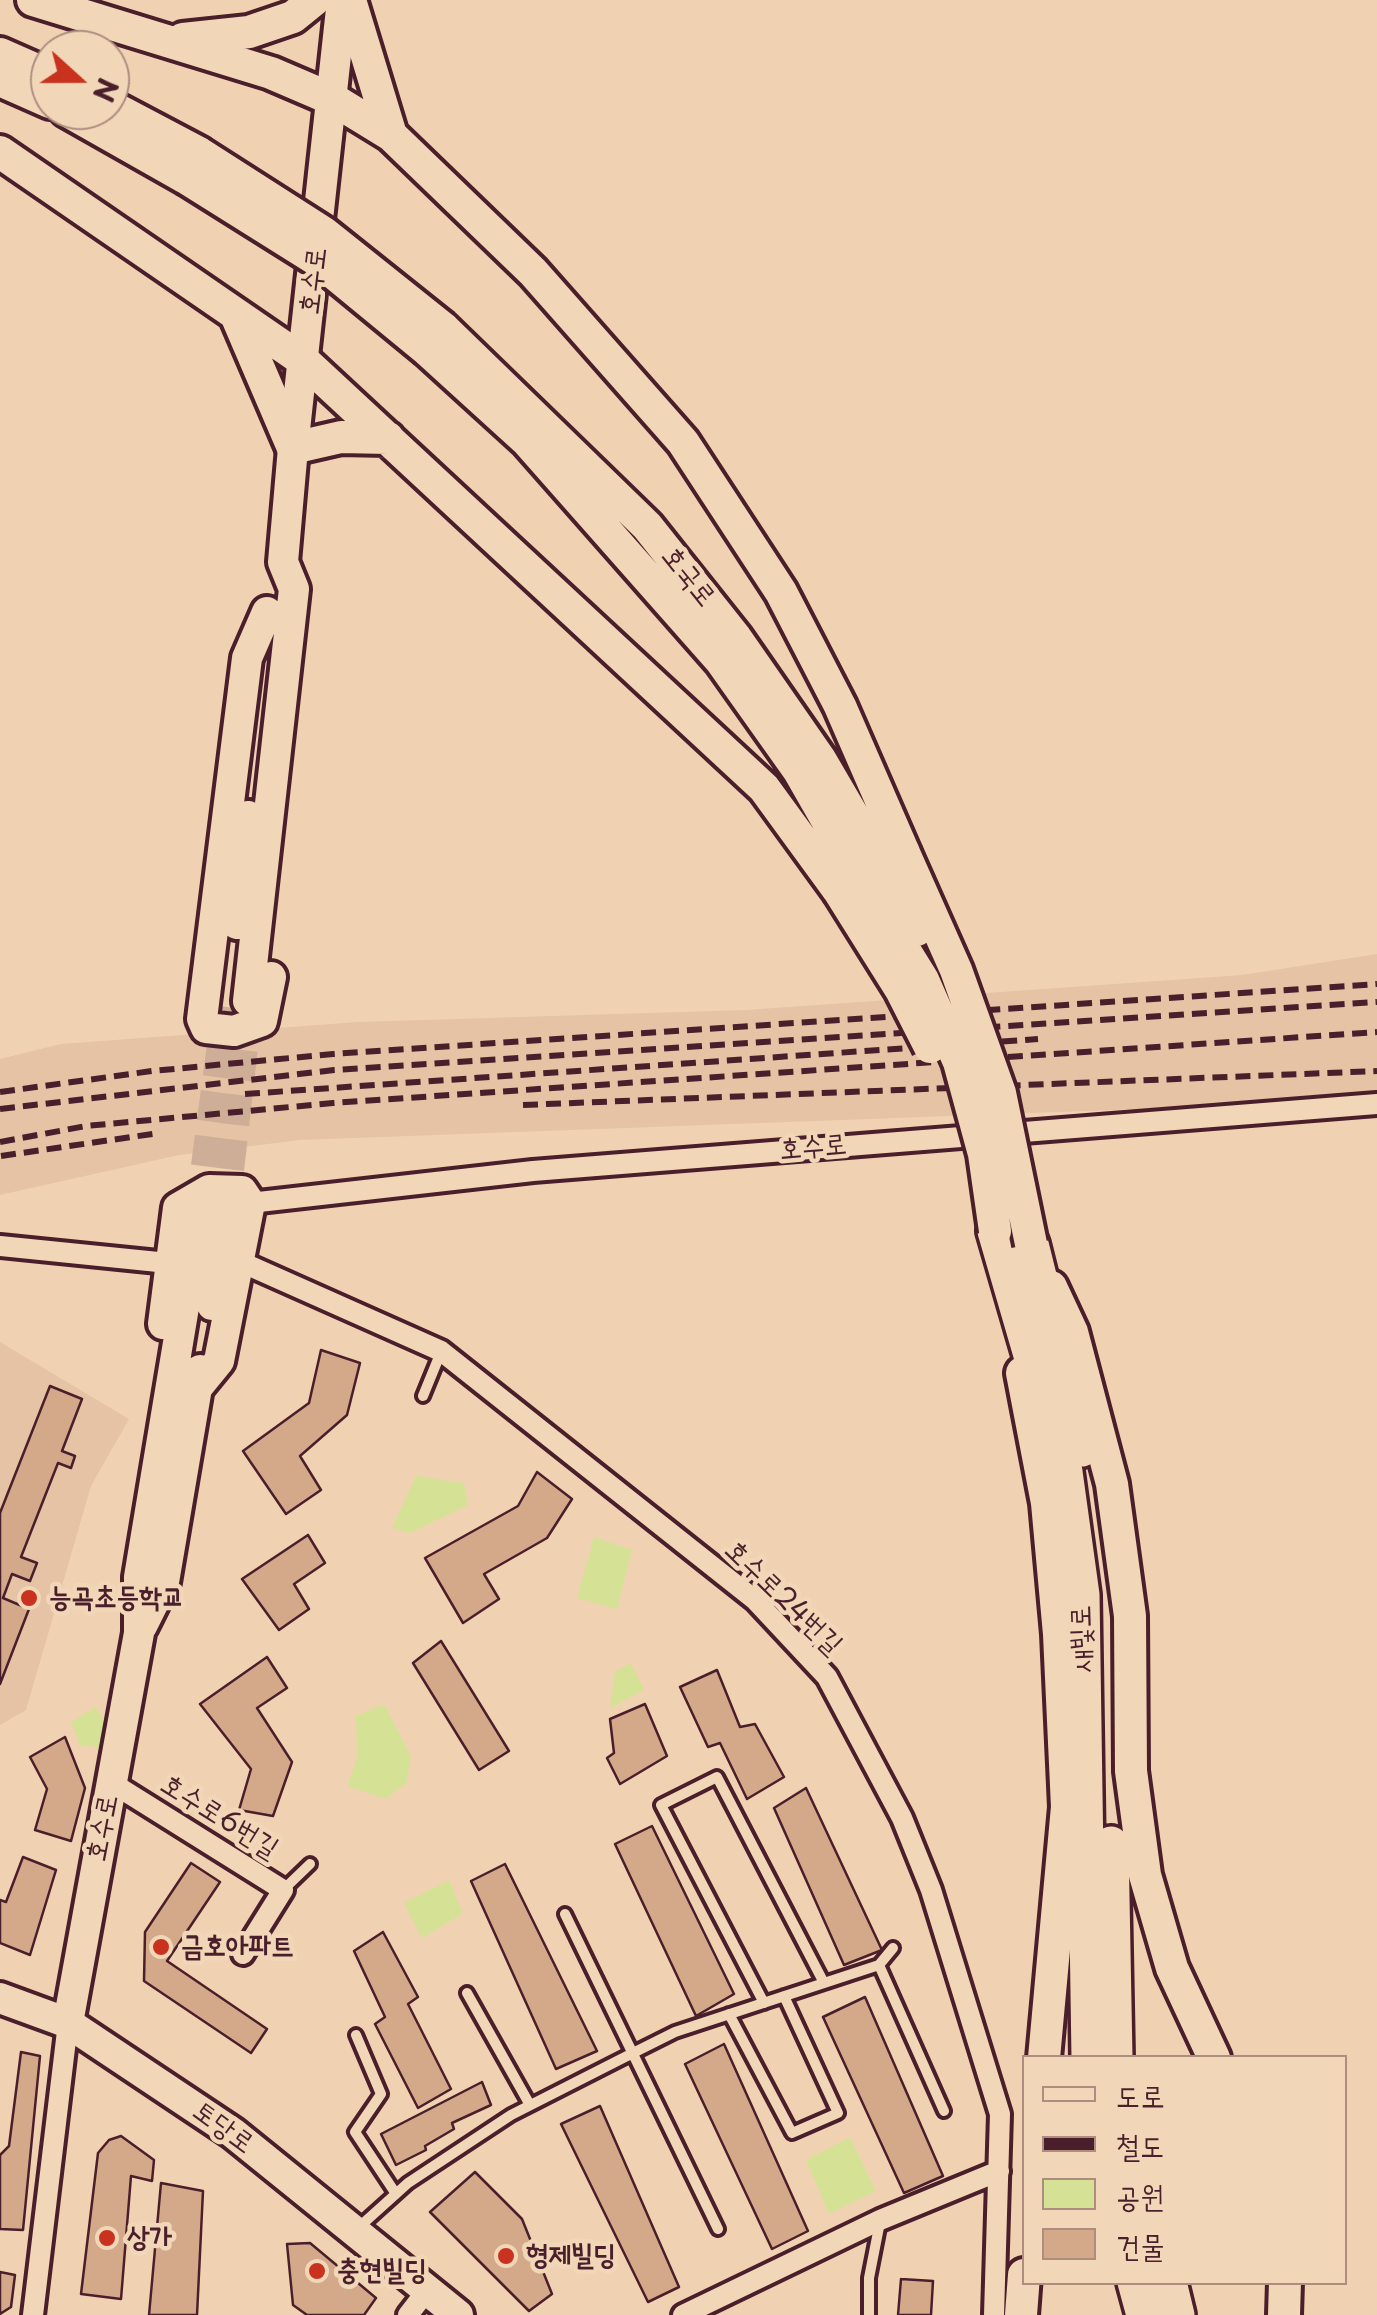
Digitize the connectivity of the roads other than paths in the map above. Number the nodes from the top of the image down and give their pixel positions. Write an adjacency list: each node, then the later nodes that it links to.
1 (33, 0): 5 (main road)
2 (314, 0): 5 (main road)
3 (342, 0): 10 (main road, 호수로)
4 (350, 0): 13 (main road)
5 (173, 40): 10 (main road)
6 (0, 54): 7 (main road)
7 (30, 67)
8 (0, 80): 9 (main road)
9 (30, 93)
10 (334, 100): 13 (main road); 17 (main road, 호수로)
11 (130, 121): 15 (main road)
12 (111, 130): 15 (main road)
13 (392, 135): 21 (main road)
14 (0, 152): 16 (main road)
15 (192, 166): 21 (main road, 호국로, bridge)
16 (236, 315): 17 (main road); 19 (main road)
17 (304, 361): 18 (main road); 19 (main road, 호수로)
18 (388, 438): 19 (main road); 21 (main road)
19 (293, 448): 20 (main road, 호수로)
20 (279, 617): 20 (main road); 22 (main road, 호수로)
21 (872, 874): 25 (main road, bridge); 26 (main road, bridge)
22 (238, 1001)
23 (1377, 1104): 24 (street, 호수로)
24 (225, 1209): 28 (main road); 29 (main road); 31 (main road, 호수로)
25 (995, 1231): 49 (main road); 50 (highway, 새빛로)
26 (1031, 1244): 51 (highway, 새빛로); 52 (main road)
27 (0, 1246): 29 (street)
28 (240, 1262): 30 (street, 호수로24번길); 31 (main road)
29 (168, 1263): 31 (main road)
30 (441, 1351): 32 (lane); 55 (street, 호수로24번길)
31 (185, 1389): 33 (main road, 호수로)
32 (424, 1396)
33 (112, 1783): 35 (street, 호수로6번길); 46 (main road, 호수로)
34 (310, 1864): 35 (lane)
35 (282, 1890): 38 (street, 호수로6번길)
36 (565, 1914): 48 (lane)
37 (893, 1948): 39 (lane)
38 (242, 1954)
39 (879, 1964): 40 (lane); 54 (lane)
40 (824, 1983): 42 (lane); 44 (lane)
41 (467, 1994): 53 (lane)
42 (784, 1996): 44 (lane); 45 (lane)
43 (0, 1998): 46 (main road, 토당로)
44 (764, 2003): 45 (lane)
45 (729, 2014): 48 (lane)
46 (68, 2023): 59 (main road, 토당로); 65 (street)
47 (356, 2035): 56 (lane)
48 (633, 2053): 53 (lane); 58 (lane)
49 (1044, 2055)
50 (1089, 2055)
51 (1115, 2055)
52 (1213, 2055)
53 (530, 2106): 56 (lane)
54 (944, 2110)
55 (999, 2171): 57 (street); 70 (street, 호수로24번길)
56 (396, 2194): 59 (lane)
57 (880, 2220): 68 (street); 69 (lane)
58 (718, 2229)
59 (356, 2230): 64 (main road, 토당로)
60 (1023, 2285): 71 (main road)
61 (1136, 2285): 72 (highway)
62 (1170, 2285): 73 (highway)
63 (1285, 2285): 74 (main road)
64 (430, 2288): 66 (street); 67 (main road, 토당로)
65 (32, 2315)
66 (408, 2315)
67 (458, 2315)
68 (682, 2315)
69 (869, 2315)
70 (994, 2315)
71 (1021, 2315)
72 (1144, 2315)
73 (1178, 2315)
74 (1284, 2315)

